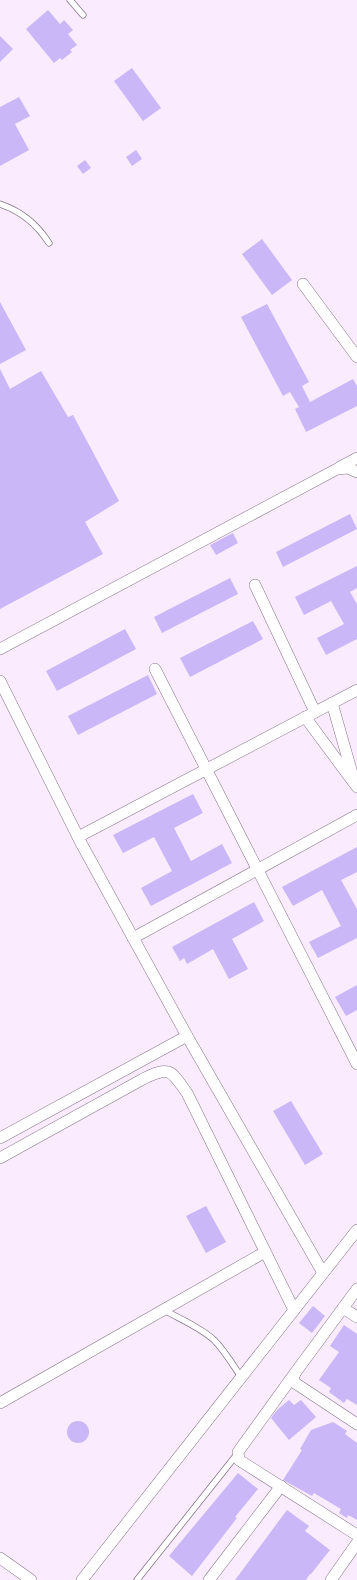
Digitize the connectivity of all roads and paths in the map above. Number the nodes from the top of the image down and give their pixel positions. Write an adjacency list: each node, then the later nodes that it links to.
1 (70, 0): 2 (lane)
2 (83, 15)
3 (0, 204): 4 (lane)
4 (50, 243)
5 (303, 284): 6 (street)
6 (357, 356)
7 (357, 458): 8 (street)
8 (338, 469): 9 (street); 11 (street)
9 (357, 472)
10 (255, 585): 16 (street)
11 (0, 649)
12 (155, 668): 17 (street)
13 (0, 681): 20 (street)
14 (357, 690): 15 (street)
15 (332, 703): 16 (street); 18 (street)
16 (310, 715): 17 (street); 18 (street)
17 (207, 769): 20 (street); 21 (street)
18 (356, 785)
19 (357, 815): 21 (street)
20 (78, 837): 22 (street)
21 (258, 870): 22 (street); 24 (street)
22 (133, 938): 23 (street)
23 (187, 1036): 25 (street); 29 (street)
24 (357, 1064)
25 (0, 1138)
26 (0, 1158): 28 (street)
27 (357, 1230): 29 (street)
28 (265, 1252): 32 (street); 33 (street)
29 (323, 1273): 33 (street)
30 (357, 1288): 31 (street)
31 (343, 1308): 34 (street); 35 (street)
32 (163, 1310): 36 (lane); 37 (street)
33 (294, 1310): 36 (street)
34 (357, 1317)
35 (295, 1373): 38 (street); 39 (street)
36 (241, 1378): 45 (street)
37 (0, 1403)
38 (357, 1424)
39 (238, 1452): 40 (street); 46 (lane)
40 (281, 1486): 41 (street); 47 (street)
41 (357, 1535)
42 (357, 1543): 48 (street)
43 (0, 1558): 44 (street)
44 (31, 1580)
45 (82, 1580)
46 (137, 1580)
47 (208, 1580)
48 (331, 1580)

